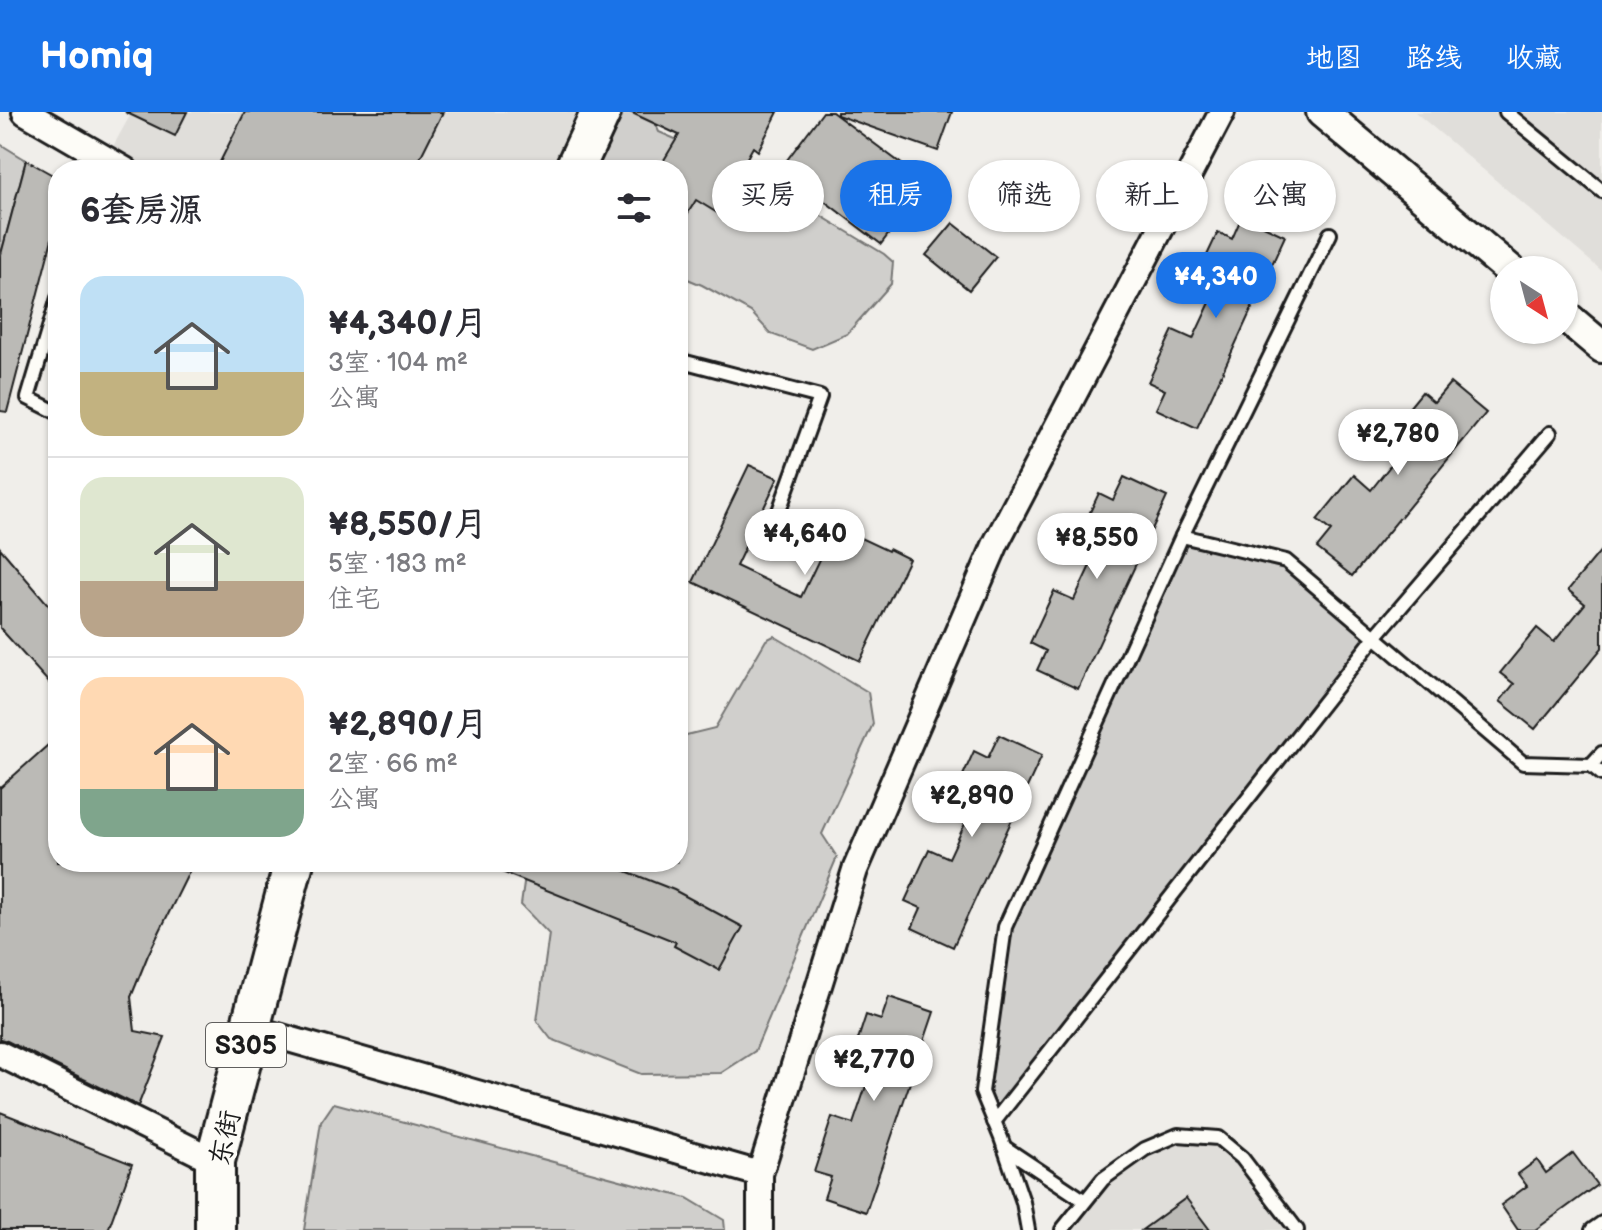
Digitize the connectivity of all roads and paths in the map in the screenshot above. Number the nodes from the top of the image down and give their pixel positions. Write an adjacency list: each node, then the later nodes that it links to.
1 (25, 112): 6 (street)
2 (601, 112): 7 (main road)
3 (1222, 112): 29 (street)
4 (1322, 112): 10 (street)
5 (1506, 112): 8 (lane)
6 (108, 160)
7 (579, 160)
8 (1602, 191)
9 (1330, 234): 18 (lane)
10 (1493, 256)
11 (1578, 327): 13 (street)
12 (48, 331): 15 (lane)
13 (1602, 347)
14 (688, 363): 17 (lane)
15 (48, 408)
16 (1550, 433): 19 (lane)
17 (770, 536)
18 (1182, 536): 19 (lane); 26 (lane)
19 (1375, 637): 21 (lane); 26 (lane)
20 (1602, 753): 21 (lane)
21 (1591, 765): 22 (lane)
22 (1602, 774)
23 (291, 872): 24 (main road, 东街 / S305)
24 (250, 1028): 28 (main road, 东街 / S305); 29 (street)
25 (0, 1054): 28 (street)
26 (994, 1122): 27 (lane)
27 (1004, 1147): 30 (lane); 34 (lane)
28 (215, 1161): 32 (main road, 东街 / S305)
29 (760, 1174): 33 (street)
30 (1085, 1201): 35 (lane); 36 (lane)
31 (1602, 1223): 37 (lane)
32 (215, 1230)
33 (760, 1230)
34 (1028, 1230)
35 (1062, 1230)
36 (1297, 1230)
37 (1592, 1230)

